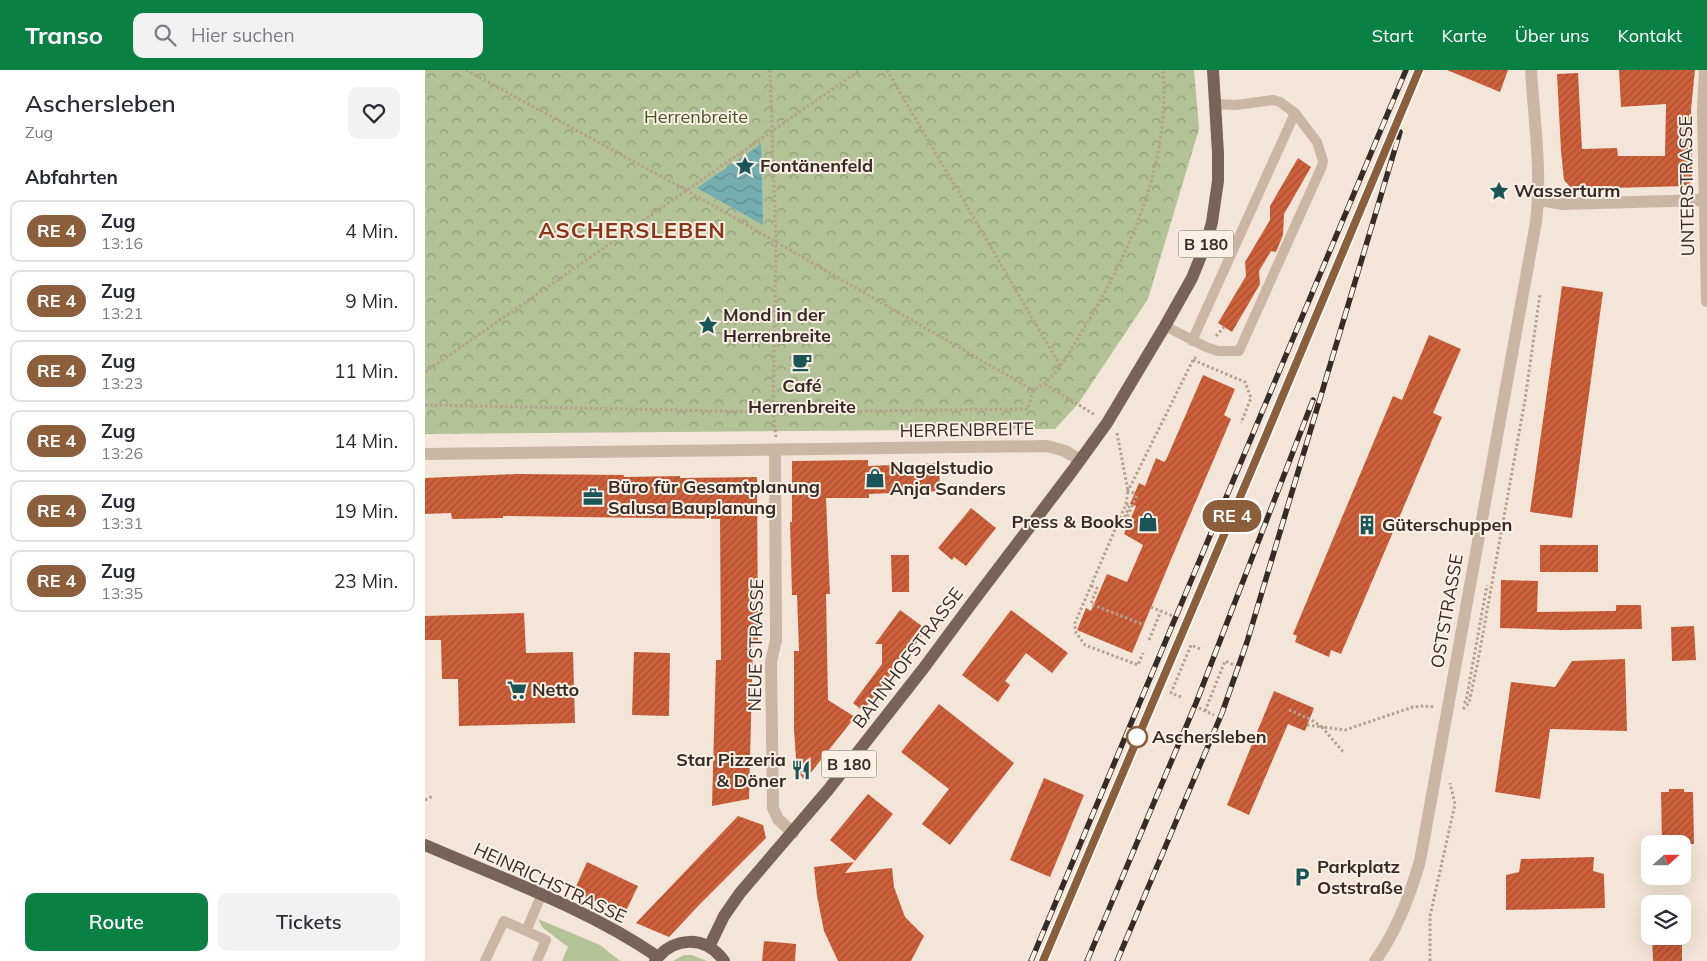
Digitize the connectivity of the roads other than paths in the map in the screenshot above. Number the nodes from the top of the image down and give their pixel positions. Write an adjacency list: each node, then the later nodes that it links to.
1 (1213, 70): 4 (main road, B 180)
2 (1531, 70): 7 (street, OSTSTRASSE)
3 (1705, 70): 5 (street, UNTERSTRASSE)
4 (1215, 104): 6 (lane); 10 (main road, B 180)
5 (1705, 111): 8 (street, UNTERSTRASSE)
6 (1295, 113): 11 (lane); 11 (lane)
7 (1539, 200): 8 (street); 24 (street, OSTSTRASSE)
8 (1705, 200): 9 (street, UNTERSTRASSE)
9 (1707, 301)
10 (1165, 326): 11 (lane); 14 (main road, B 180)
11 (1192, 341)
12 (775, 450): 13 (street, HERRENBREITE); 14 (street, HERRENBREITE); 15 (street, NEUE STRASSE)
13 (425, 454)
14 (1080, 460): 15 (main road, BAHNHOFSTRASSE / B 180)
15 (793, 833): 19 (main road, BAHNHOFSTRASSE / B 180)
16 (425, 845): 17 (main road, HEINRICHSTRASSE)
17 (541, 896): 18 (lane); 20 (main road, HEINRICHSTRASSE)
18 (526, 931): 21 (lane); 22 (lane)
19 (709, 947): 20 (main road); 23 (main road)
20 (657, 959)
21 (485, 961)
22 (537, 961)
23 (724, 961)
24 (1375, 961)

